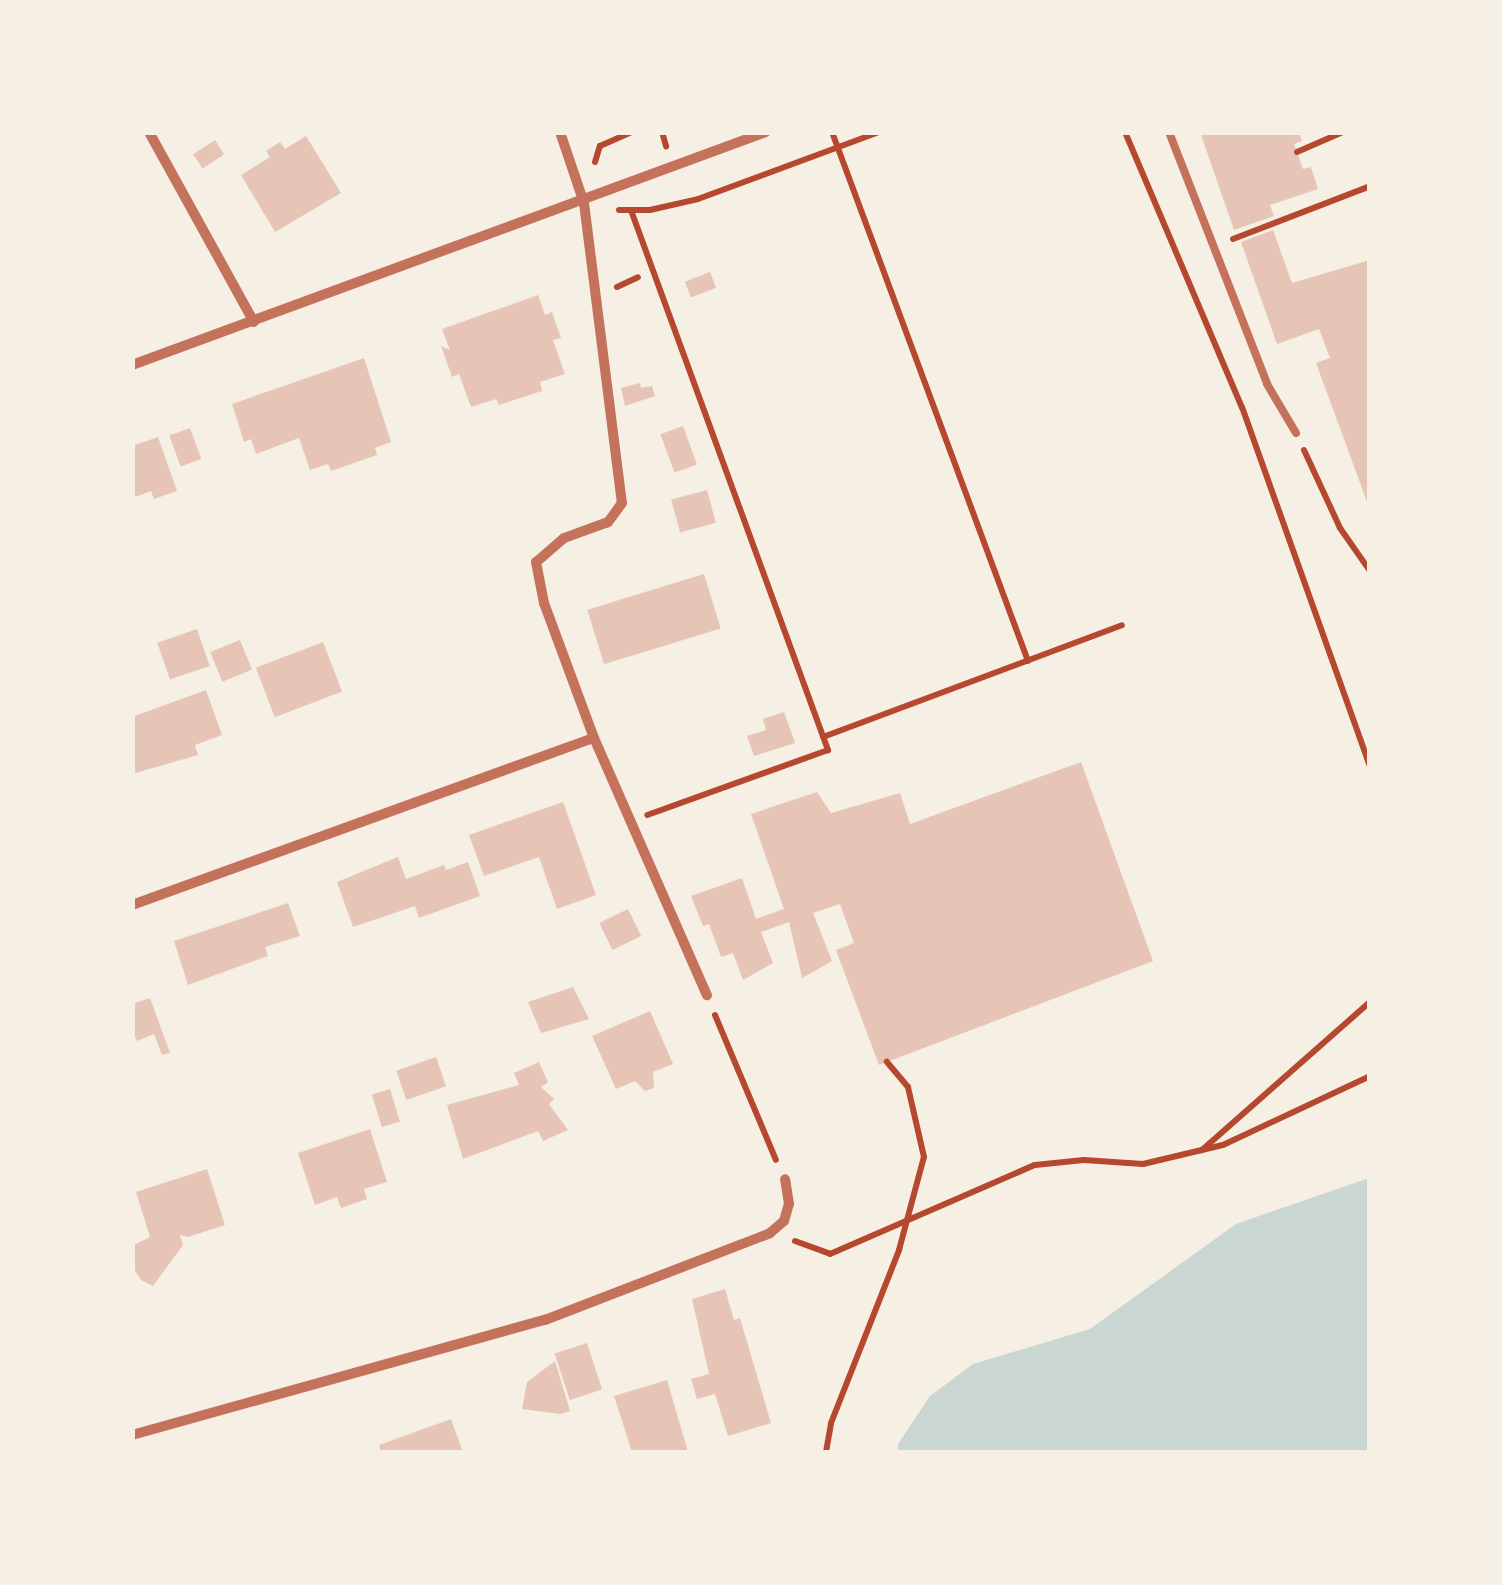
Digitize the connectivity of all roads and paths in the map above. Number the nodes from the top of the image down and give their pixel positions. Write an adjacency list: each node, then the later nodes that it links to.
1 (149, 132): 16 (street)
2 (560, 132): 13 (street)
3 (631, 132): 13 (path)
4 (766, 132): 13 (street)
5 (832, 132): 10 (path)
6 (879, 132): 10 (path)
7 (1125, 132): 24 (path)
8 (1169, 132): 18 (lane)
9 (1343, 132): 11 (path)
10 (838, 148): 14 (path); 21 (path)
11 (1297, 152)
12 (1370, 186): 15 (path)
13 (584, 203): 14 (path); 16 (street); 23 (street)
14 (632, 213): 22 (path)
15 (1232, 240)
16 (254, 322): 17 (street)
17 (132, 364)
18 (1296, 432): 19 (path)
19 (1370, 572)
20 (1122, 625): 21 (path)
21 (1028, 661): 22 (path)
22 (823, 737): 25 (path)
23 (594, 738): 25 (street); 26 (street)
24 (1370, 767)
25 (632, 820): 27 (street)
26 (132, 905)
27 (706, 996): 32 (path)
28 (1370, 1002): 31 (path)
29 (887, 1062): 33 (path)
30 (1370, 1076): 31 (path)
31 (1200, 1151): 33 (path)
32 (784, 1179): 34 (street)
33 (907, 1220): 34 (path); 36 (path)
34 (770, 1234): 35 (street)
35 (132, 1434)
36 (826, 1452)

